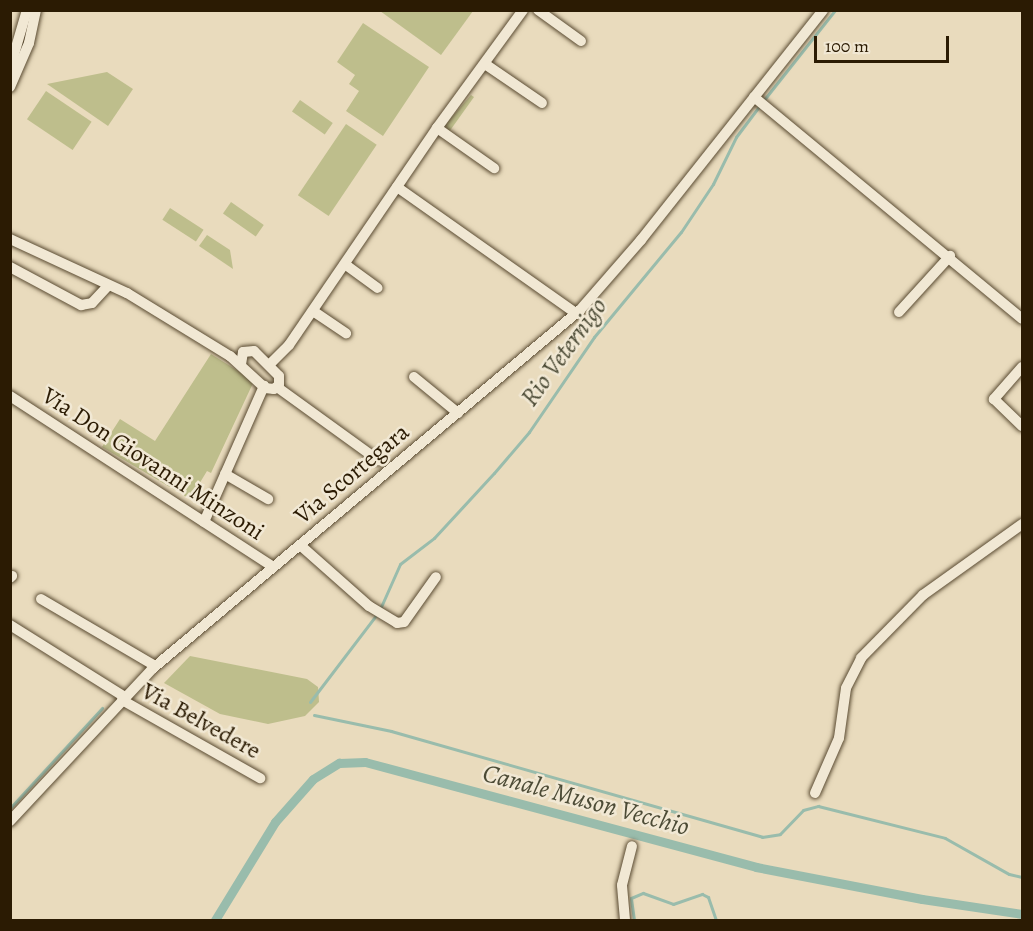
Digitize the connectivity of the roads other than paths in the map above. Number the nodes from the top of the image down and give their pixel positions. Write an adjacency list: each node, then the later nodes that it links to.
1 (27, 10): 8 (street)
2 (36, 10): 9 (street)
3 (523, 10): 7 (street)
4 (538, 10): 6 (street)
5 (823, 10): 10 (street, Via Scortegara)
6 (581, 41)
7 (485, 64): 11 (street); 12 (street)
8 (10, 68)
9 (10, 87)
10 (754, 98): 16 (street); 23 (street, Via Scortegara)
11 (542, 103)
12 (437, 128): 13 (street); 14 (street)
13 (494, 168)
14 (397, 187): 17 (street); 23 (street)
15 (10, 239): 19 (street)
16 (950, 256): 22 (street); 24 (street)
17 (346, 265): 20 (street); 21 (street)
18 (10, 267): 19 (street)
19 (108, 286): 27 (street)
20 (378, 288)
21 (313, 311): 25 (street); 30 (street)
22 (899, 312)
23 (577, 314): 35 (street, Via Scortegara)
24 (1023, 319)
25 (346, 333)
26 (243, 352): 27 (street); 28 (street); 30 (street)
27 (230, 356): 28 (street)
28 (241, 364): 32 (street)
29 (1023, 367): 36 (street)
30 (273, 369): 33 (street)
31 (414, 377): 35 (street)
32 (264, 386): 33 (street); 38 (street)
33 (277, 387): 37 (street)
34 (10, 396): 40 (street, Via Don Giovanni Minzoni)
35 (458, 413): 42 (street, Via Scortegara)
36 (1023, 426)
37 (378, 460)
38 (225, 474): 39 (street); 40 (street)
39 (268, 499)
40 (204, 522): 43 (street, Via Don Giovanni Minzoni)
41 (1023, 524): 50 (street)
42 (300, 544): 43 (street, Via Scortegara); 44 (street)
43 (273, 567): 47 (street, Via Scortegara)
44 (436, 577)
45 (41, 599): 47 (street)
46 (10, 625): 48 (street)
47 (155, 666): 48 (street, Via Scortegara)
48 (124, 698): 49 (street, Via Belvedere); 51 (street, Via Belvedere)
49 (260, 778)
50 (815, 793)
51 (10, 821)
52 (632, 846): 53 (street)
53 (625, 921)

